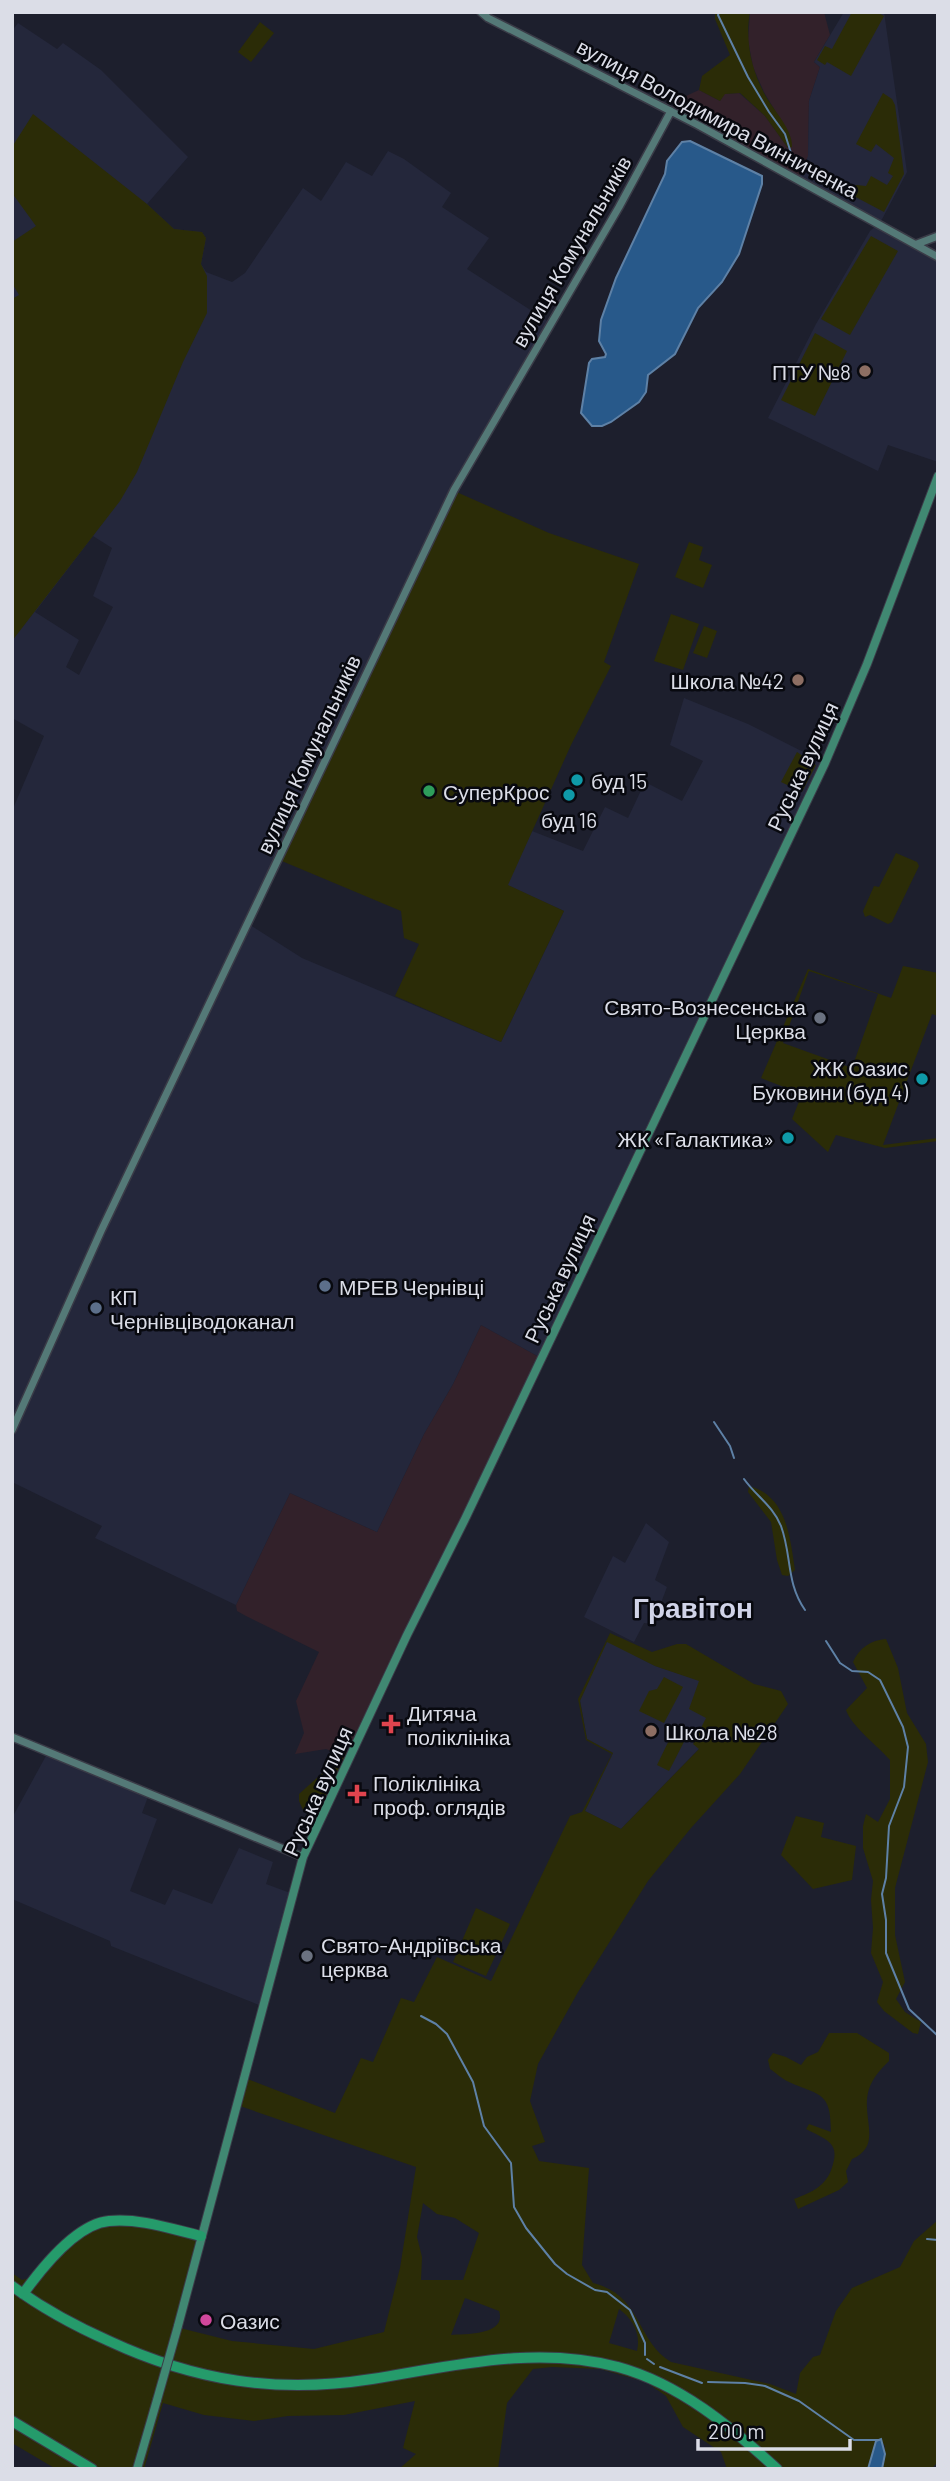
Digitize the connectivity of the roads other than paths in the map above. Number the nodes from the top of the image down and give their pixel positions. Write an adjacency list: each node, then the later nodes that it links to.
1 (481, 12): 2 (street, вулиця Володимира Винниченка)
2 (671, 111): 4 (street, вулиця Володимира Винниченка); 7 (street, вулиця Комунальників)
3 (938, 236): 4 (street)
4 (917, 244): 5 (street, вулиця Володимира Винниченка)
5 (938, 257)
6 (938, 476): 9 (main road, Руська вулиця)
7 (12, 1430)
8 (12, 1737): 9 (street)
9 (303, 1857): 10 (main road, Руська вулиця)
10 (201, 2236): 12 (highway); 15 (main road, Руська вулиця, bridge)
11 (12, 2286): 12 (highway)
12 (23, 2294): 16 (highway)
13 (12, 2421): 14 (highway)
14 (92, 2469)
15 (137, 2469)
16 (777, 2469)

